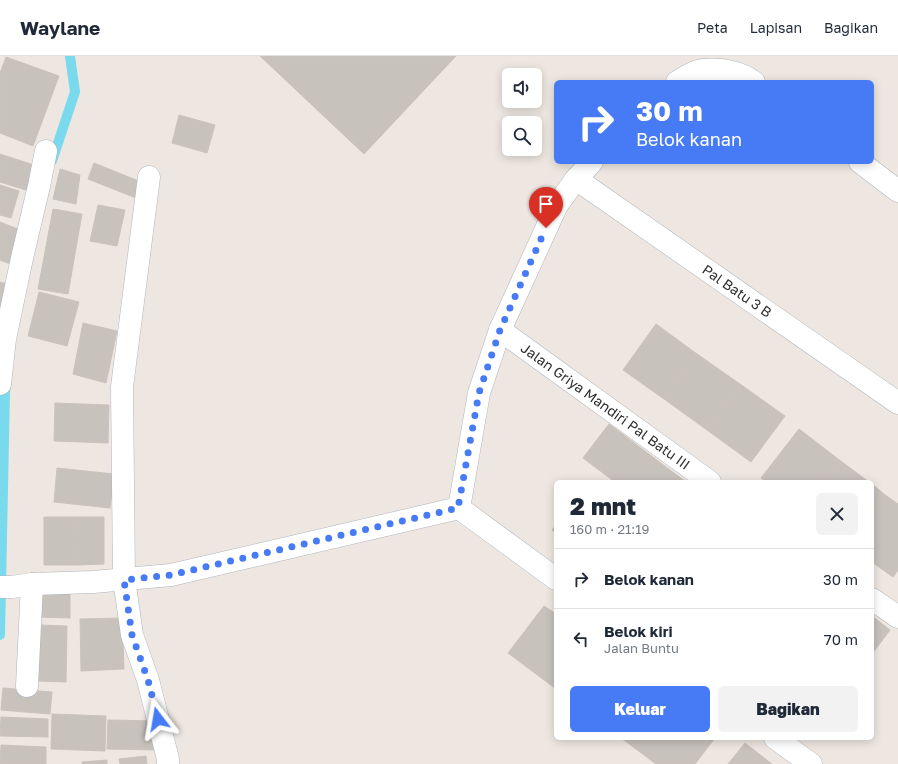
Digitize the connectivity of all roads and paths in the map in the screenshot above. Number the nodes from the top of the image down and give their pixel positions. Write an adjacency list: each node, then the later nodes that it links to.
1 (681, 80): 2 (street)
2 (752, 80)
3 (46, 150): 10 (street)
4 (590, 164): 7 (street)
5 (863, 164): 8 (street)
6 (149, 177): 15 (street)
7 (576, 179): 9 (street); 11 (street, Pal Batu 3 B)
8 (898, 191)
9 (500, 330): 12 (street, Jalan Griya Mandiri Pal Batu III); 13 (street)
10 (0, 384)
11 (898, 403)
12 (707, 480)
13 (458, 508): 14 (street); 15 (street)
14 (554, 578)
15 (124, 580): 16 (street); 21 (street)
16 (15, 586): 19 (street)
17 (874, 600): 18 (street)
18 (898, 617)
19 (28, 686)
20 (778, 740): 22 (street)
21 (168, 764)
22 (811, 764)

